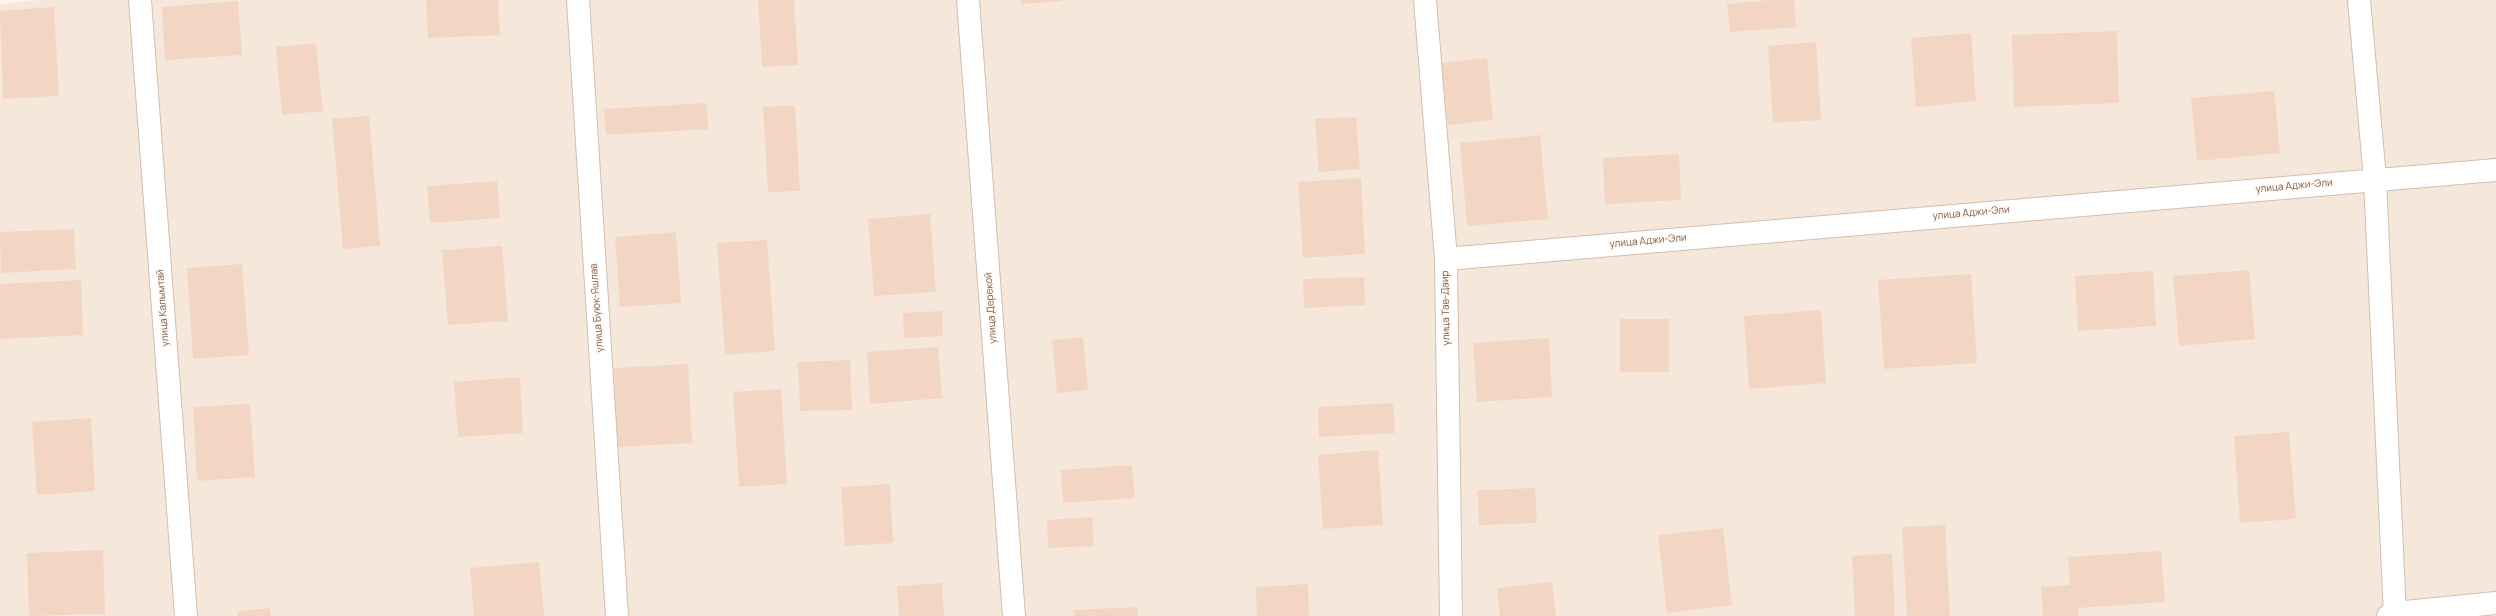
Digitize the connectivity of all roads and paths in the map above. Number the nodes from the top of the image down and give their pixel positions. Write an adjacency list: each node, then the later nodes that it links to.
1 (140, 0): 11 (street, улица Калымтай)
2 (578, 0): 12 (street, улица Буюк-Яшлав)
3 (968, 0): 13 (street, улица Дерекой)
4 (1425, 0): 8 (street, улица Тав-Даир)
5 (2359, 0): 7 (street)
6 (2496, 170): 7 (street, улица Аджи-Эли)
7 (2375, 178): 8 (street, улица Аджи-Эли); 10 (street)
8 (1446, 259): 14 (street, улица Тав-Даир)
9 (2496, 603): 10 (street)
10 (2392, 615)
11 (186, 616)
12 (617, 616)
13 (1014, 616)
14 (1451, 616)

